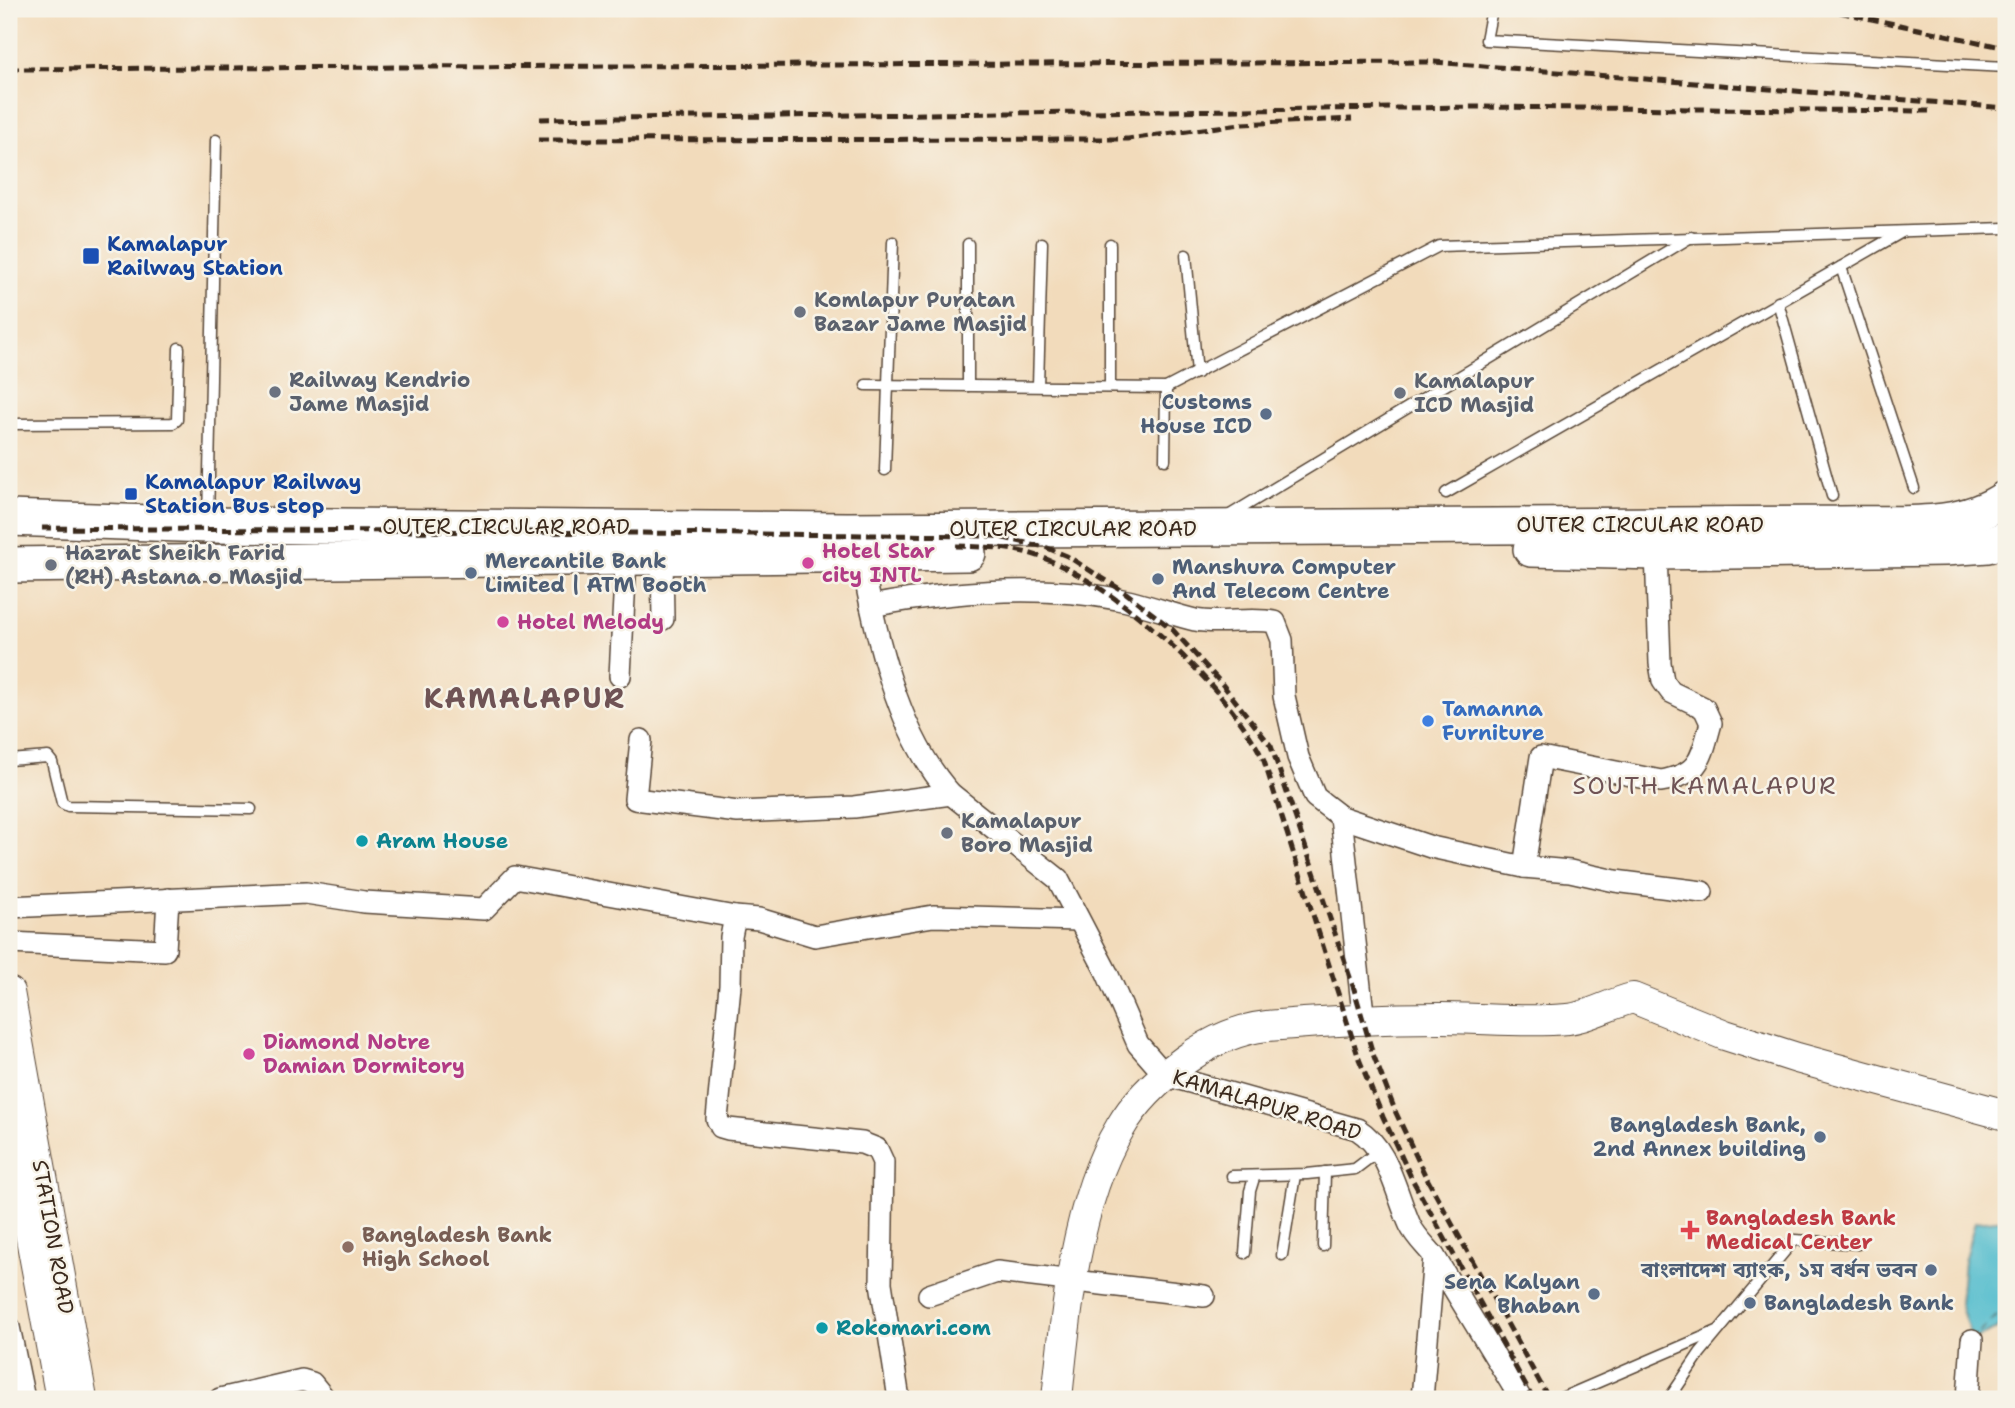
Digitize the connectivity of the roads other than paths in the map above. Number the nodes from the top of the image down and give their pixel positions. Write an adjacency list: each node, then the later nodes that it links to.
1 (1492, 9): 2 (lane)
2 (2006, 67)
3 (216, 140): 30 (lane)
4 (2006, 228): 5 (lane)
5 (1904, 230): 6 (lane); 12 (lane)
6 (1693, 236): 15 (lane); 31 (lane)
7 (893, 242): 17 (lane)
8 (1042, 243): 19 (lane)
9 (968, 244): 18 (lane)
10 (1110, 244): 20 (lane)
11 (1186, 255): 15 (lane)
12 (1841, 267): 13 (lane); 25 (lane)
13 (1778, 302): 26 (lane); 27 (lane)
14 (178, 348): 22 (lane)
15 (1197, 373): 21 (lane)
16 (866, 385): 17 (lane)
17 (888, 386): 18 (lane); 24 (lane)
18 (968, 386): 19 (lane)
19 (1038, 386): 20 (lane)
20 (1110, 387): 21 (lane)
21 (1166, 388): 23 (lane)
22 (9, 424)
23 (1165, 460)
24 (886, 470)
25 (1914, 488)
26 (1446, 493)
27 (1832, 496)
28 (2006, 498): 31 (main road, OUTER CIRCULAR ROAD)
29 (9, 518): 30 (main road, OUTER CIRCULAR ROAD)
30 (208, 525): 31 (main road, OUTER CIRCULAR ROAD)
31 (1208, 527)
32 (2004, 541): 33 (main road, OUTER CIRCULAR ROAD)
33 (1656, 552): 34 (main road, OUTER CIRCULAR ROAD); 46 (street)
34 (861, 556): 35 (main road, OUTER CIRCULAR ROAD); 38 (street, KAMALAPUR ROAD)
35 (662, 558): 36 (main road, OUTER CIRCULAR ROAD); 39 (street)
36 (626, 559): 37 (main road, OUTER CIRCULAR ROAD); 40 (street)
37 (9, 565)
38 (871, 606): 43 (street, KAMALAPUR ROAD); 45 (street)
39 (663, 619)
40 (620, 676)
41 (641, 740): 43 (street)
42 (9, 760): 44 (lane)
43 (951, 794): 51 (street, KAMALAPUR ROAD)
44 (251, 809)
45 (1342, 817): 46 (street); 54 (street)
46 (1524, 867): 47 (street)
47 (1702, 892)
48 (167, 899): 49 (street); 50 (street); 52 (street)
49 (9, 907)
50 (735, 917): 51 (street); 80 (street)
51 (1078, 920): 55 (street, KAMALAPUR ROAD)
52 (9, 943)
53 (9, 992): 63 (street, STATION ROAD)
54 (1364, 1022): 55 (street); 56 (street)
55 (1165, 1074): 58 (street, KAMALAPUR ROAD); 69 (street)
56 (2006, 1115)
57 (9, 1120): 63 (street, STATION ROAD)
58 (1380, 1150): 59 (lane); 68 (street, KAMALAPUR ROAD)
59 (1325, 1172): 60 (lane); 65 (lane)
60 (1295, 1175): 62 (lane); 67 (lane)
61 (1232, 1176): 62 (lane)
62 (1254, 1178): 66 (lane)
63 (28, 1216): 76 (street, STATION ROAD); 77 (street, STATION ROAD)
64 (1858, 1244): 73 (lane)
65 (1323, 1246)
66 (1245, 1253)
67 (1282, 1255)
68 (1434, 1256): 82 (street); 83 (street, KAMALAPUR ROAD)
69 (1073, 1280): 70 (street); 71 (street); 81 (street)
70 (929, 1295)
71 (1204, 1296)
72 (9, 1327): 75 (street)
73 (1719, 1330): 84 (lane); 85 (lane)
74 (1972, 1340): 86 (street)
75 (24, 1399)
76 (61, 1399)
77 (82, 1399)
78 (220, 1399): 79 (street)
79 (325, 1399)
80 (899, 1399)
81 (1058, 1399)
82 (1422, 1399)
83 (1521, 1399)
84 (1559, 1399)
85 (1669, 1399)
86 (1969, 1399)

